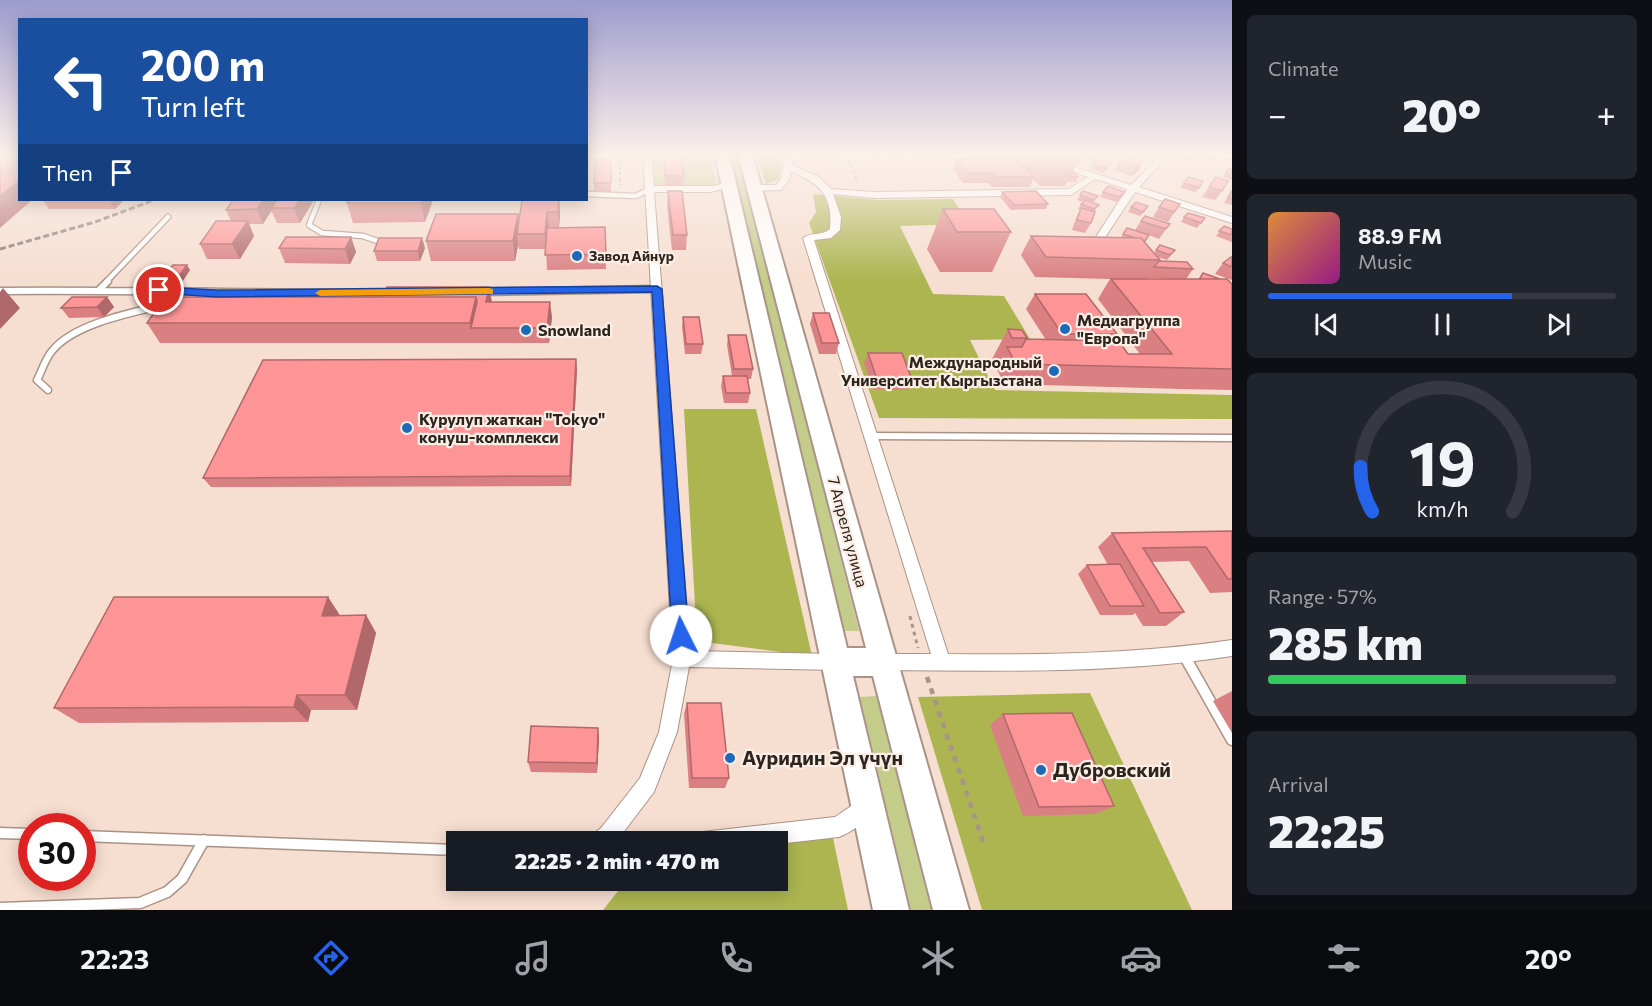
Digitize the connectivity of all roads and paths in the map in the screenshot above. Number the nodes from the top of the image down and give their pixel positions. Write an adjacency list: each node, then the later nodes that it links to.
1 (651, 196): 12 (street)
2 (725, 196): 26 (main road)
3 (756, 196): 27 (main road, 7 Апреля улица)
4 (829, 196): 21 (street)
5 (1127, 196): 10 (street)
6 (1156, 196): 9 (street)
7 (319, 201): 11 (lane)
8 (168, 217): 14 (lane)
9 (1232, 220)
10 (1100, 240)
11 (393, 246)
12 (657, 289): 15 (lane); 25 (street)
13 (0, 291): 14 (lane)
14 (98, 291): 16 (lane)
15 (469, 292)
16 (217, 293): 17 (lane); 18 (lane)
17 (400, 293)
18 (194, 298)
19 (171, 303): 20 (lane)
20 (48, 390)
21 (872, 436): 22 (lane); 29 (street)
22 (1232, 438)
23 (1232, 648): 24 (street)
24 (1185, 657): 29 (street); 30 (lane)
25 (682, 659): 26 (street); 32 (street)
26 (836, 662): 27 (main road); 31 (main road)
27 (883, 662): 28 (street); 42 (main road, 7 Апреля улица)
28 (922, 662): 29 (street); 38 (path)
29 (942, 662)
30 (1232, 740)
31 (868, 804): 34 (street); 41 (main road)
32 (611, 831)
33 (0, 833): 35 (lane)
34 (788, 833)
35 (18, 834)
36 (96, 836): 37 (lane)
37 (204, 840): 39 (lane); 40 (lane)
38 (984, 844)
39 (446, 850)
40 (0, 908)
41 (891, 910)
42 (951, 910)

